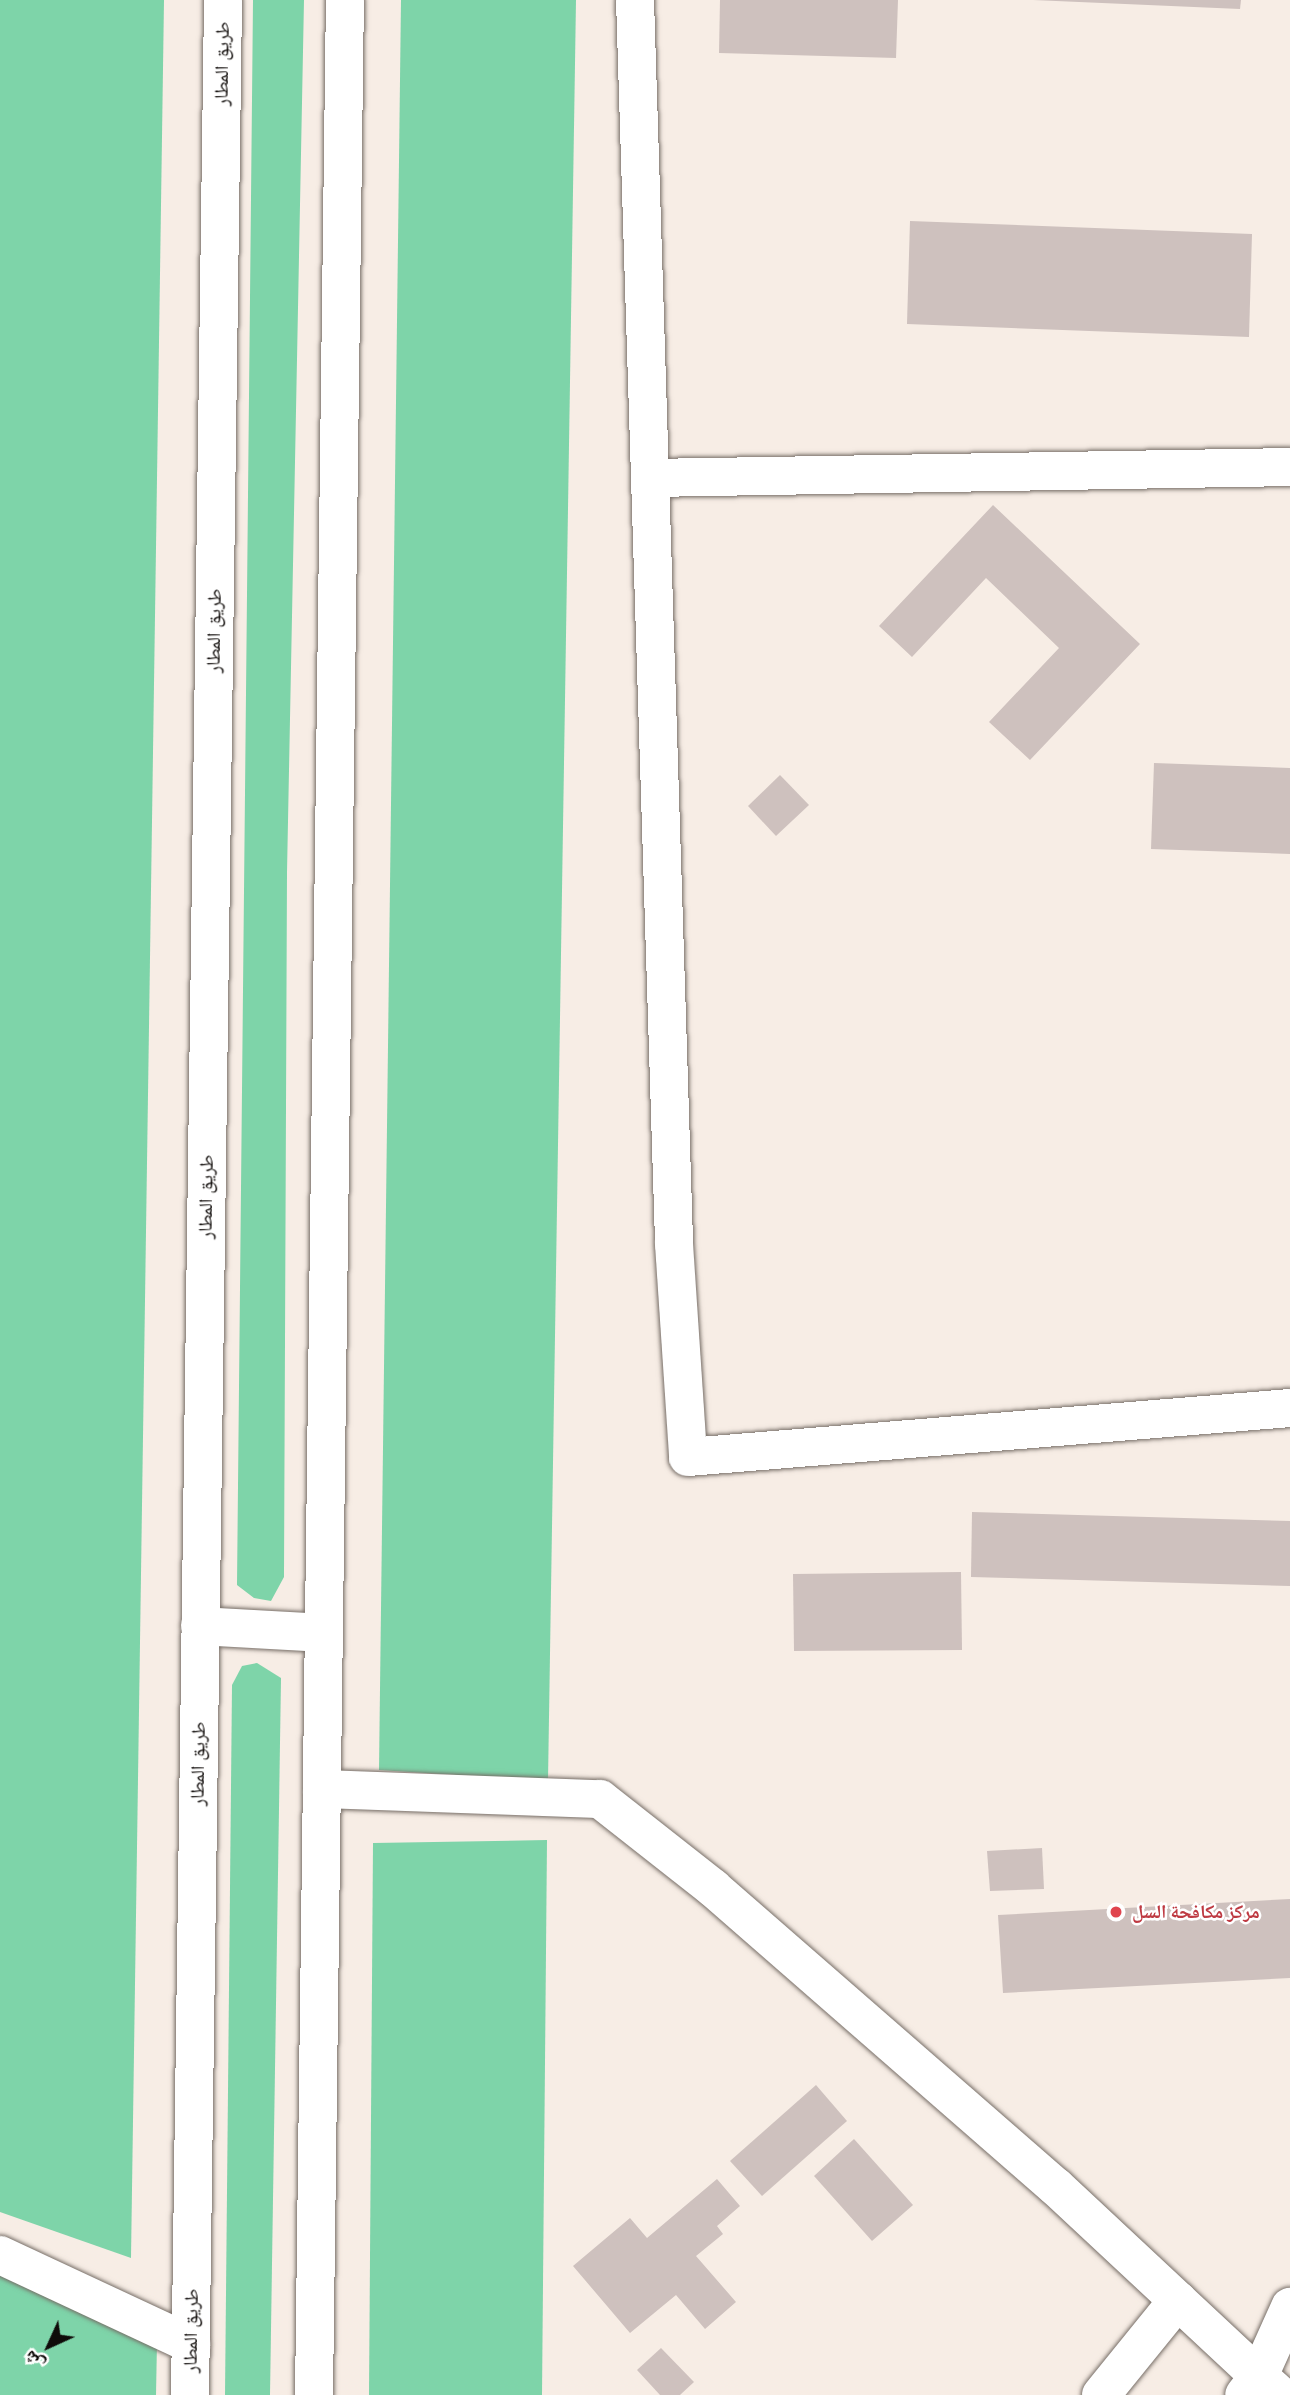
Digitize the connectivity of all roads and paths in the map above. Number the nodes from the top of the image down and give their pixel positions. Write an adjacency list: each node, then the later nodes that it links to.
1 (223, 0): 7 (main road, طريق المطار)
2 (345, 0): 8 (main road)
3 (635, 0): 5 (main road)
4 (1290, 467): 5 (main road)
5 (650, 478): 6 (main road)
6 (1290, 1408)
7 (200, 1626): 8 (main road); 13 (main road, طريق المطار)
8 (324, 1633): 9 (main road)
9 (322, 1789): 11 (main road); 16 (main road)
10 (0, 2255): 13 (main road)
11 (1178, 2300): 14 (main road); 17 (main road)
12 (1290, 2307): 14 (main road)
13 (191, 2344): 15 (main road, طريق المطار)
14 (1261, 2389)
15 (190, 2395)
16 (314, 2395)
17 (1101, 2395)

